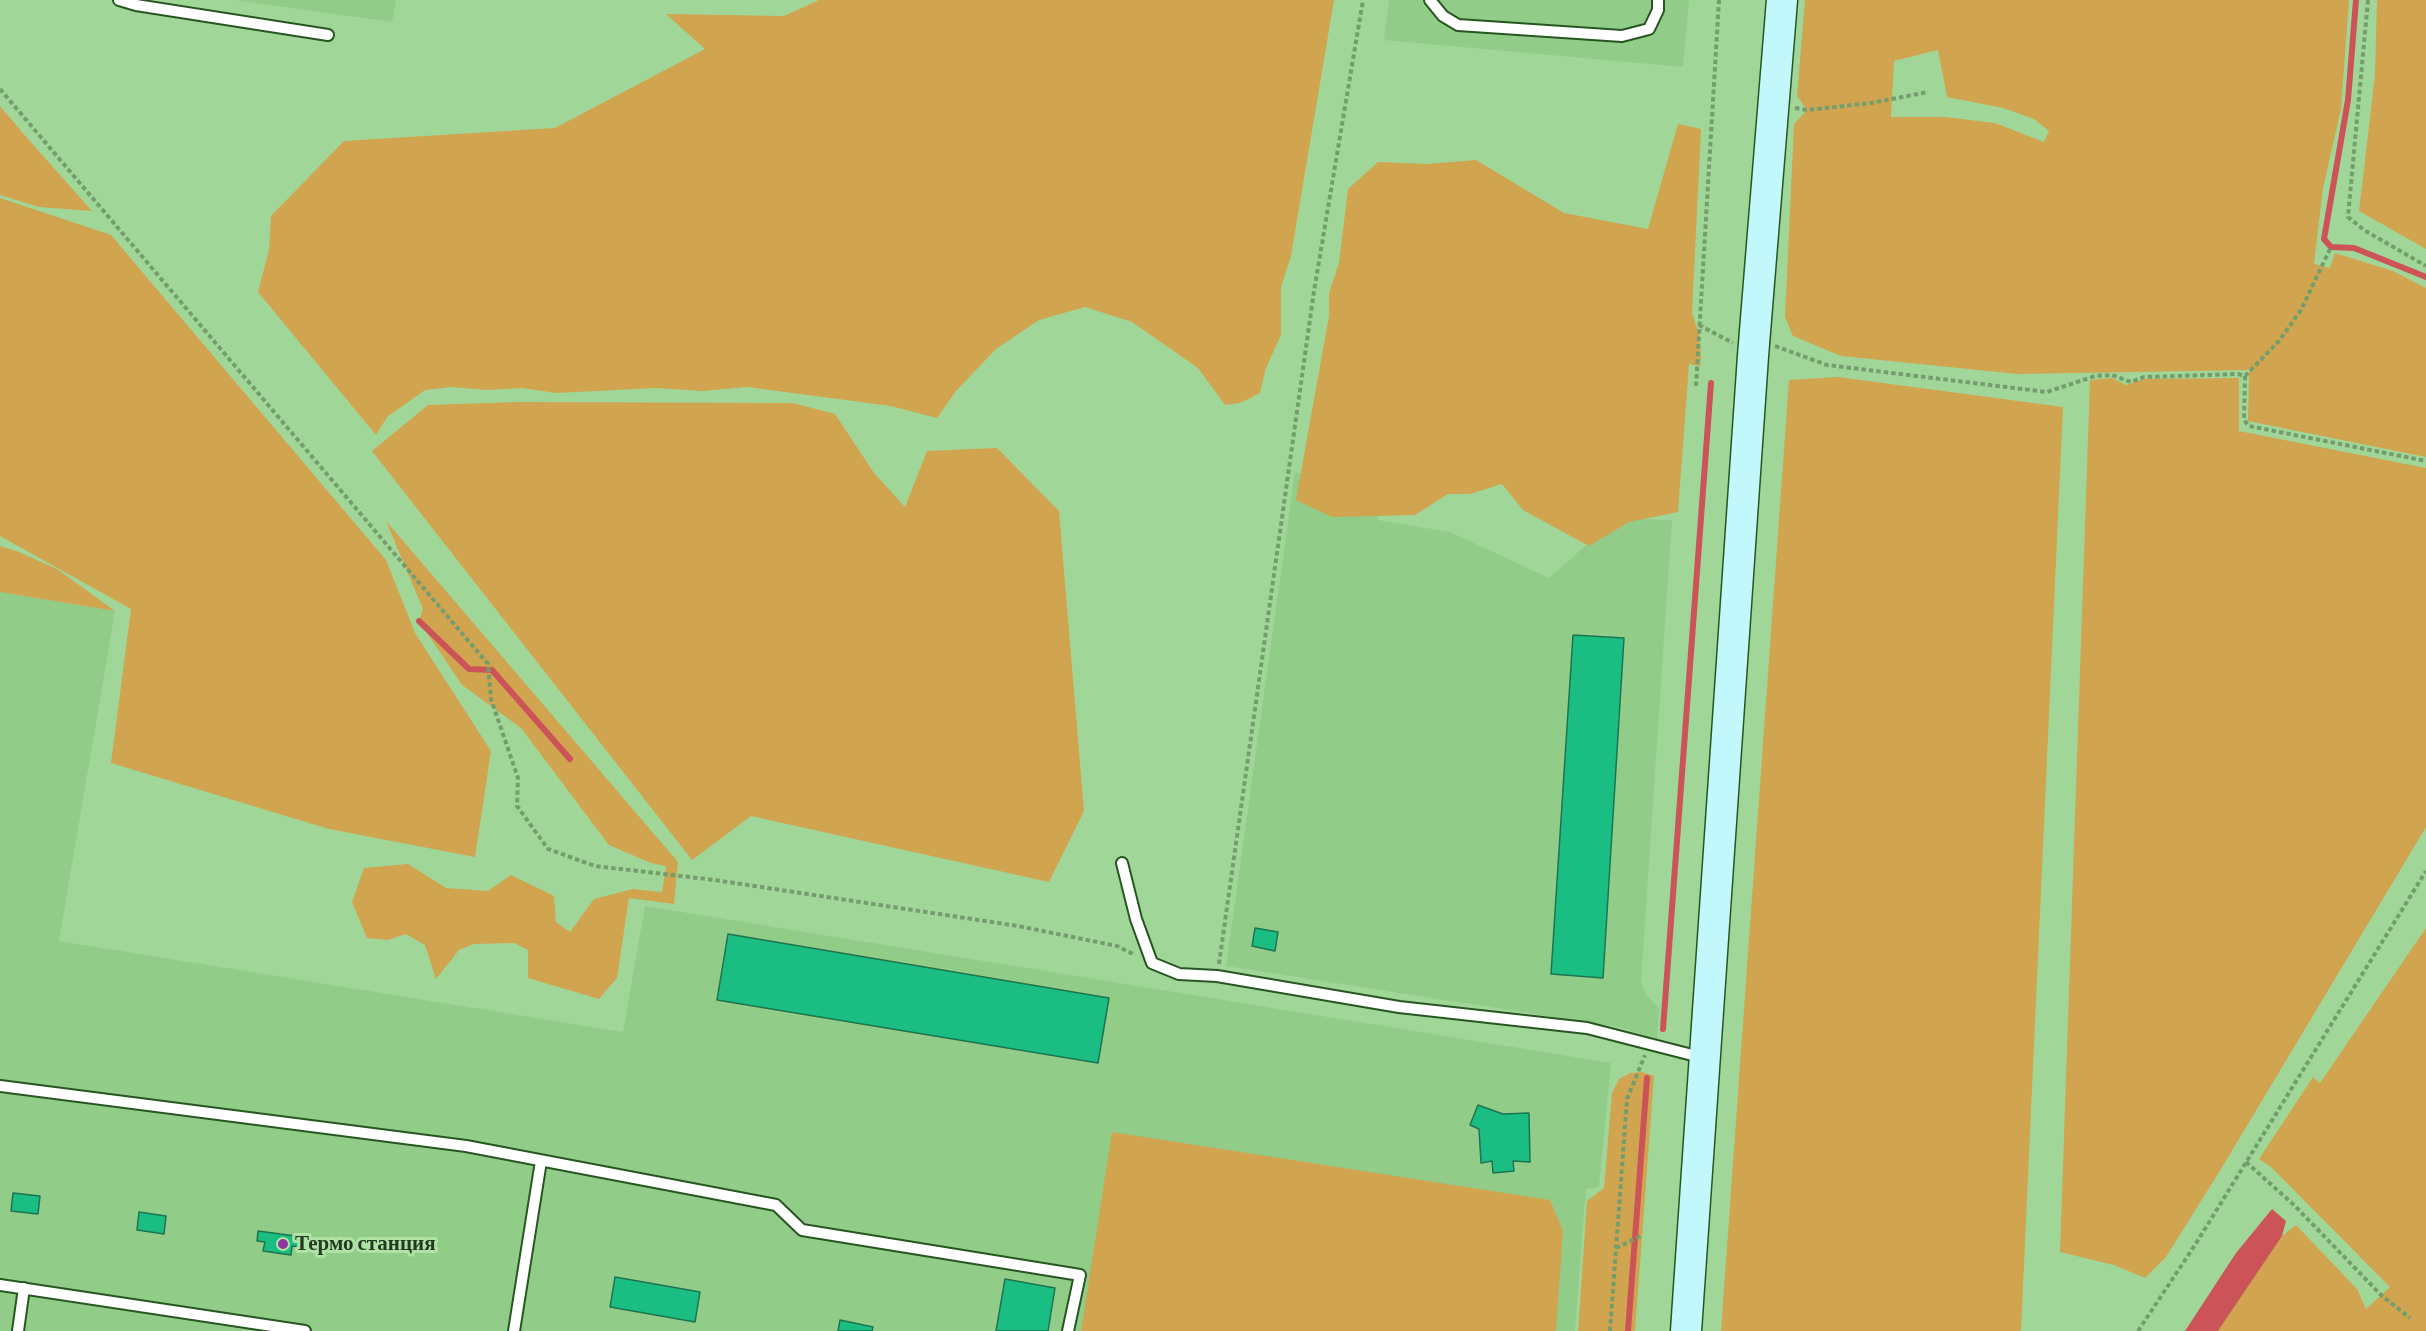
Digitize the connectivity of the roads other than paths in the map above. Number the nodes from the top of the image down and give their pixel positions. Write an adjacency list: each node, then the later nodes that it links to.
1 (119, 0): 5 (lane)
2 (1430, 0): 3 (lane)
3 (1658, 0)
4 (1782, 0): 7 (main road)
5 (328, 35)
6 (1122, 863): 7 (lane)
7 (1707, 1058): 16 (main road)
8 (0, 1086): 9 (lane)
9 (541, 1161): 14 (lane); 15 (lane)
10 (0, 1285): 11 (lane)
11 (24, 1288): 12 (lane); 13 (lane)
12 (18, 1331)
13 (305, 1331)
14 (514, 1331)
15 (1068, 1331)
16 (1686, 1331)

